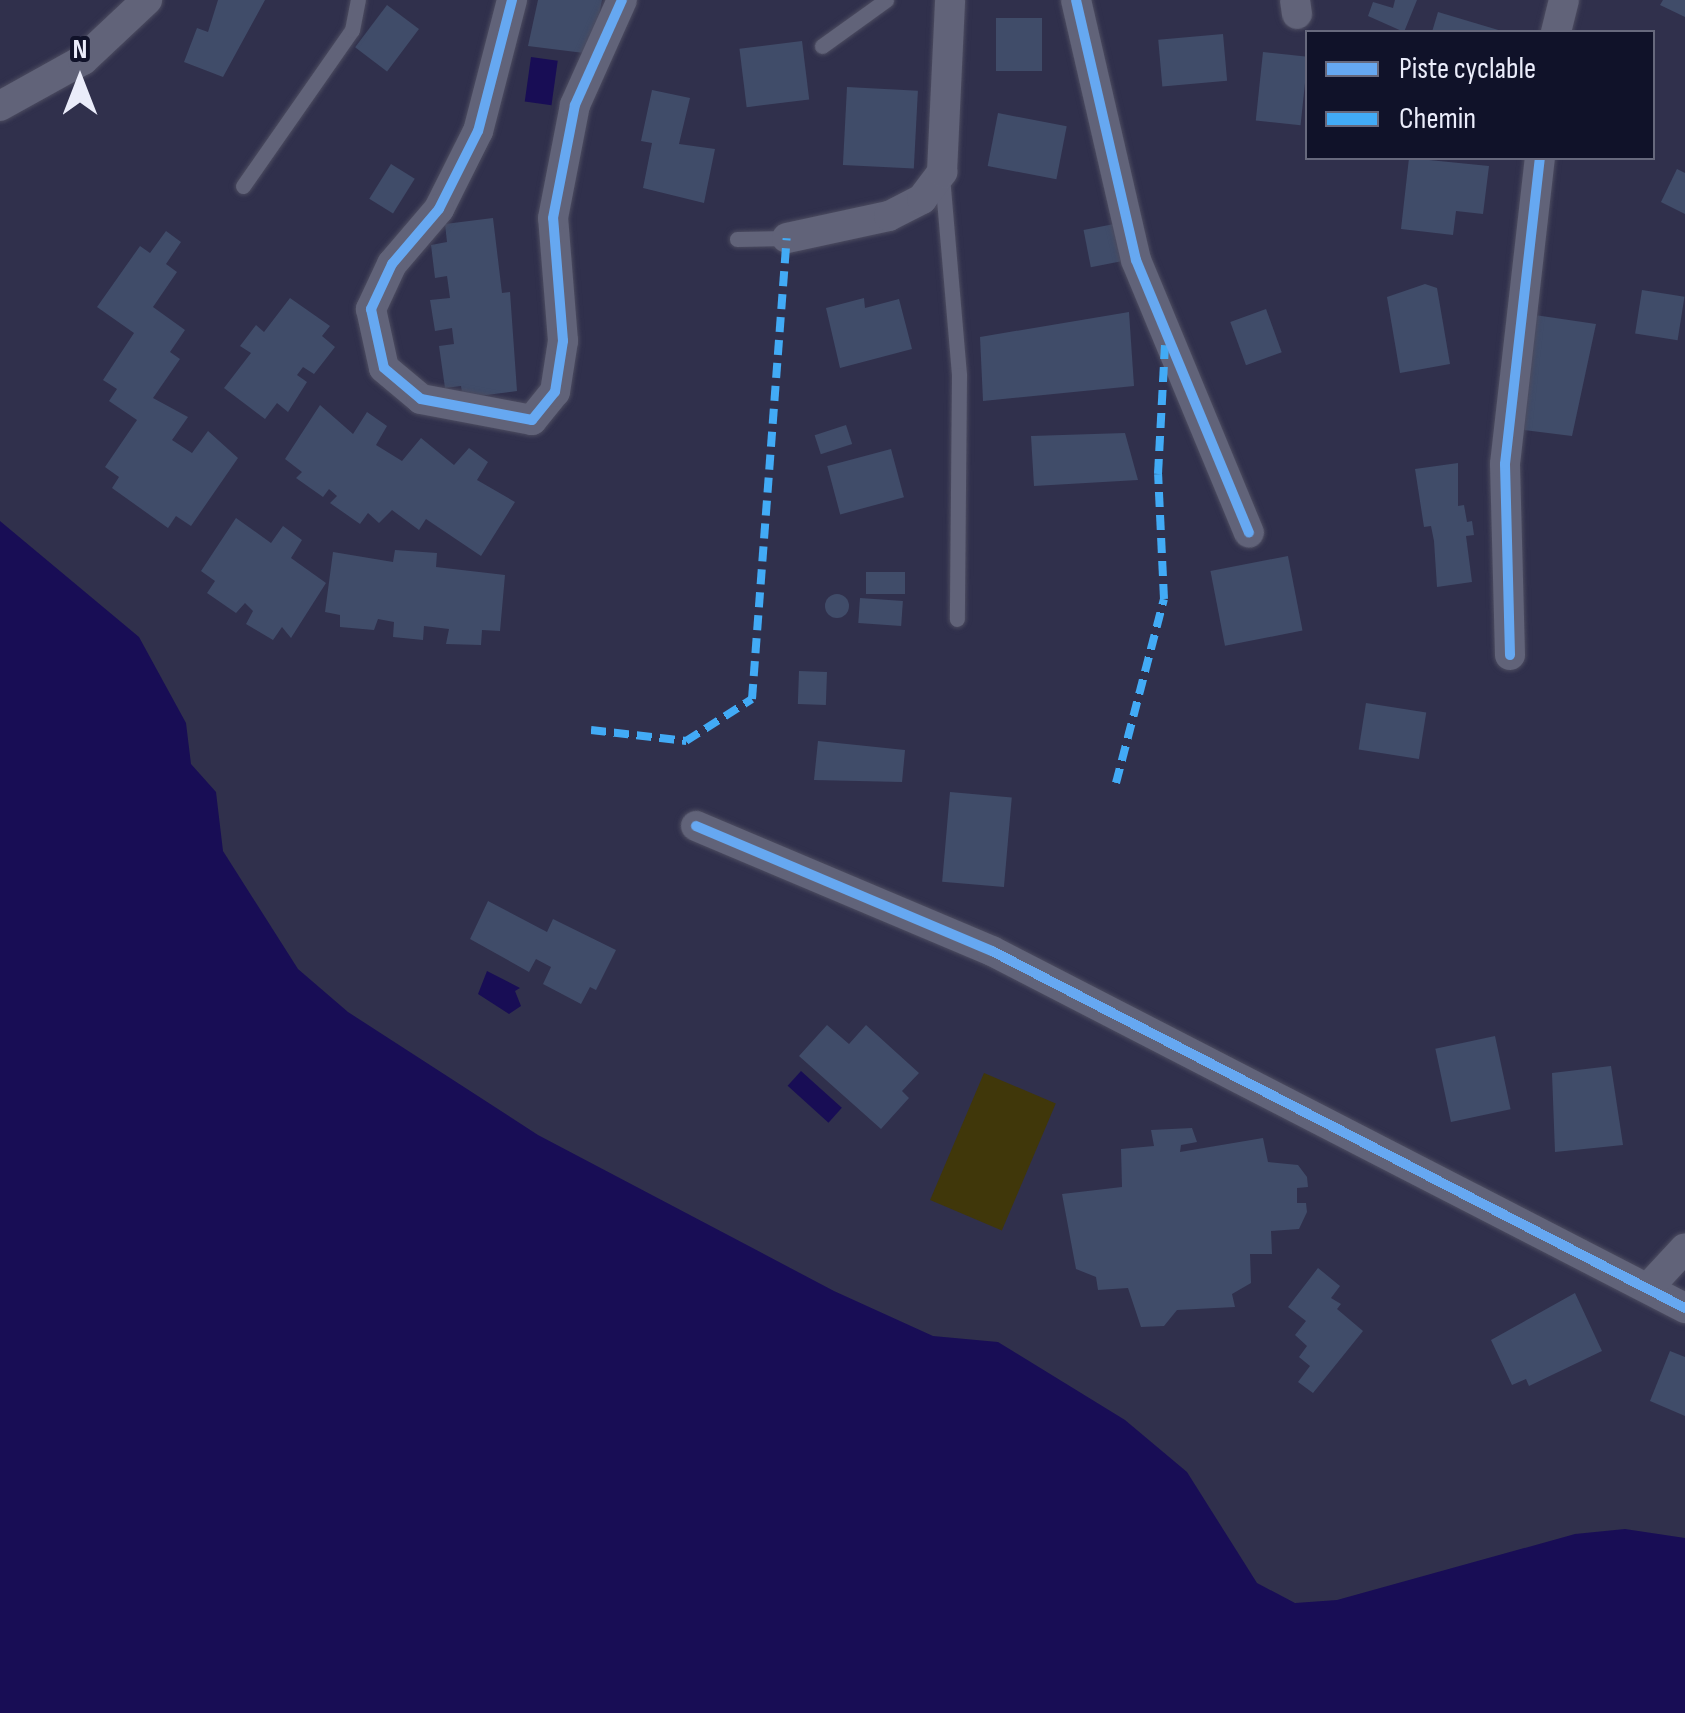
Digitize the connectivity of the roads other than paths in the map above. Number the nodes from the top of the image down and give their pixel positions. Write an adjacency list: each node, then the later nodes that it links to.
1 (147, 0): 11 (street)
2 (358, 0): 14 (lane)
3 (512, 0): 4 (street)
4 (622, 0)
5 (886, 0): 10 (lane)
6 (950, 0): 13 (street)
7 (1076, 0): 17 (street)
8 (1564, 0): 9 (street)
9 (1556, 30)
10 (822, 46)
11 (0, 106)
12 (1540, 160): 19 (street)
13 (942, 172): 15 (street); 18 (lane)
14 (243, 186)
15 (788, 238): 16 (lane)
16 (738, 239)
17 (1250, 533)
18 (957, 619)
19 (1510, 655)
20 (696, 826): 22 (street)
21 (1685, 1248): 22 (street)
22 (1648, 1288): 23 (street)
23 (1685, 1308)

